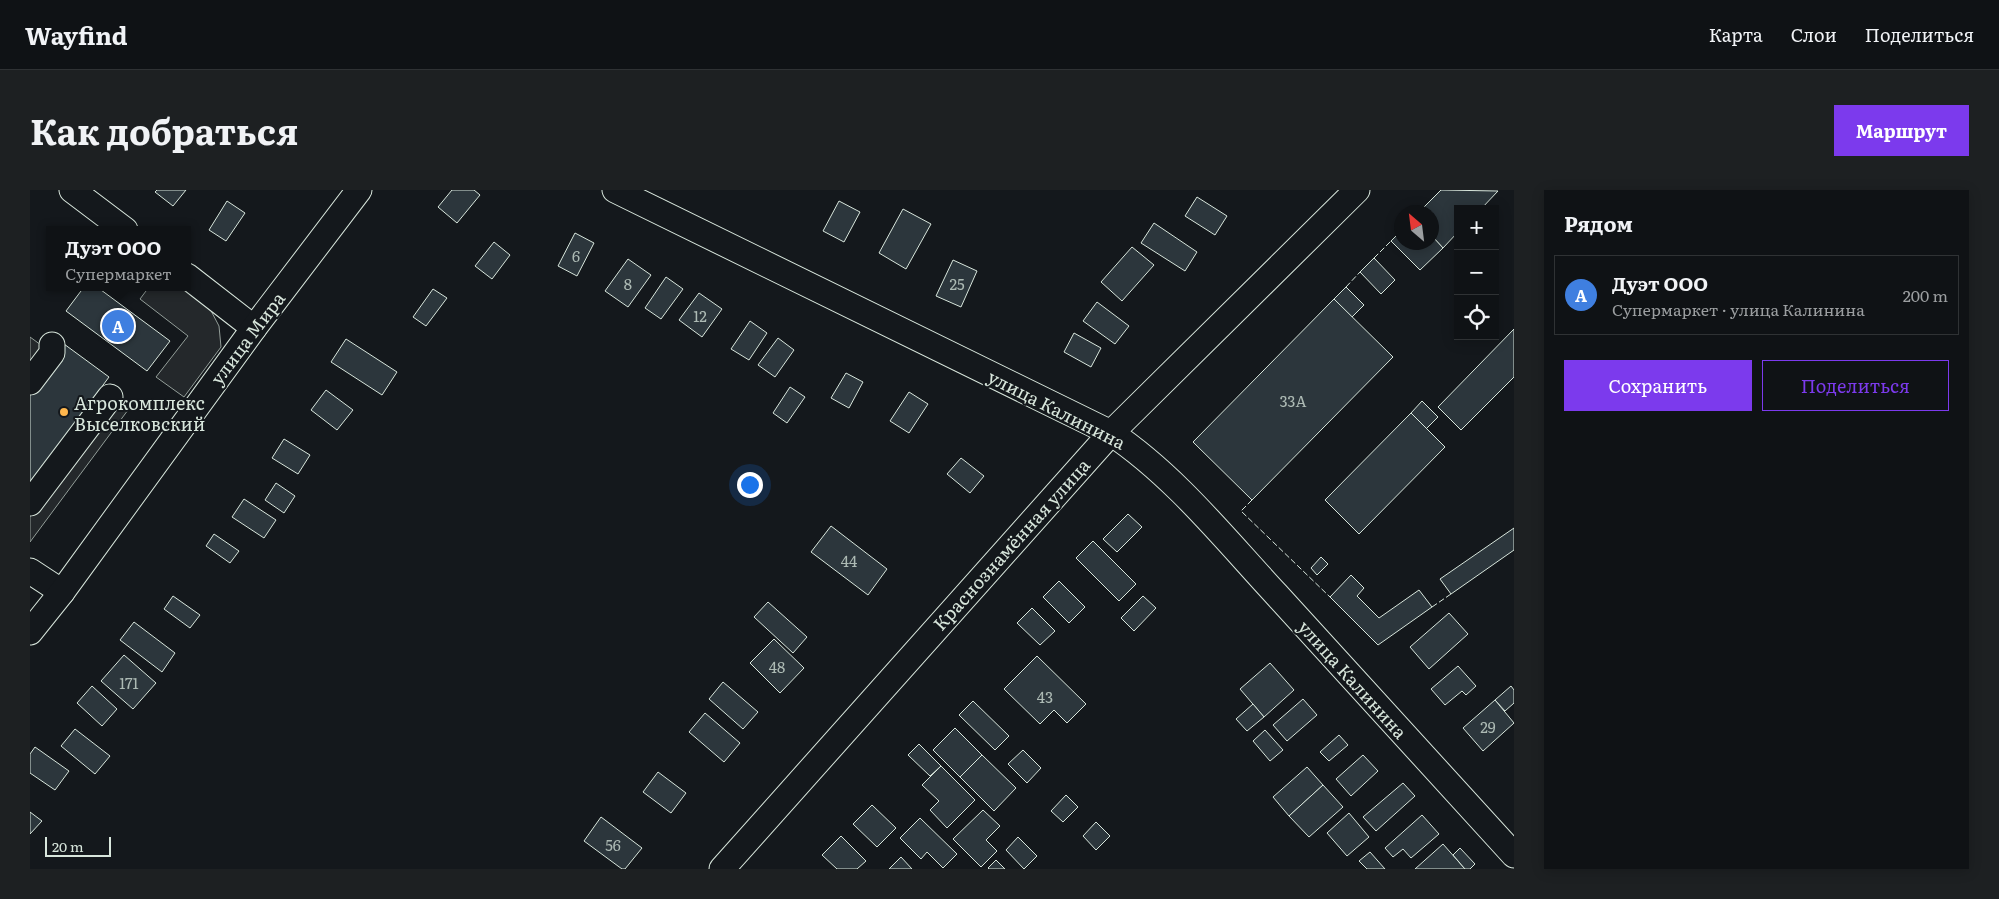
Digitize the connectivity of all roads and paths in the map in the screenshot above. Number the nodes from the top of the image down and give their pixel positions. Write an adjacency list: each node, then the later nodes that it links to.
1 (72, 190): 5 (street)
2 (359, 190): 7 (street, улица Мира)
3 (615, 190): 11 (street, улица Калинина)
4 (1357, 190): 11 (street, Краснознамённая улица)
5 (120, 226)
6 (191, 279): 7 (street)
7 (254, 328): 14 (street, улица Мира)
8 (52, 345): 9 (street)
9 (30, 382)
10 (110, 397): 12 (street)
11 (1111, 433): 16 (street, улица Калинина); 17 (street, Краснознамённая улица)
12 (30, 503)
13 (30, 571): 14 (street)
14 (62, 592): 15 (street, улица Мира)
15 (30, 632)
16 (1514, 855)
17 (722, 869)

